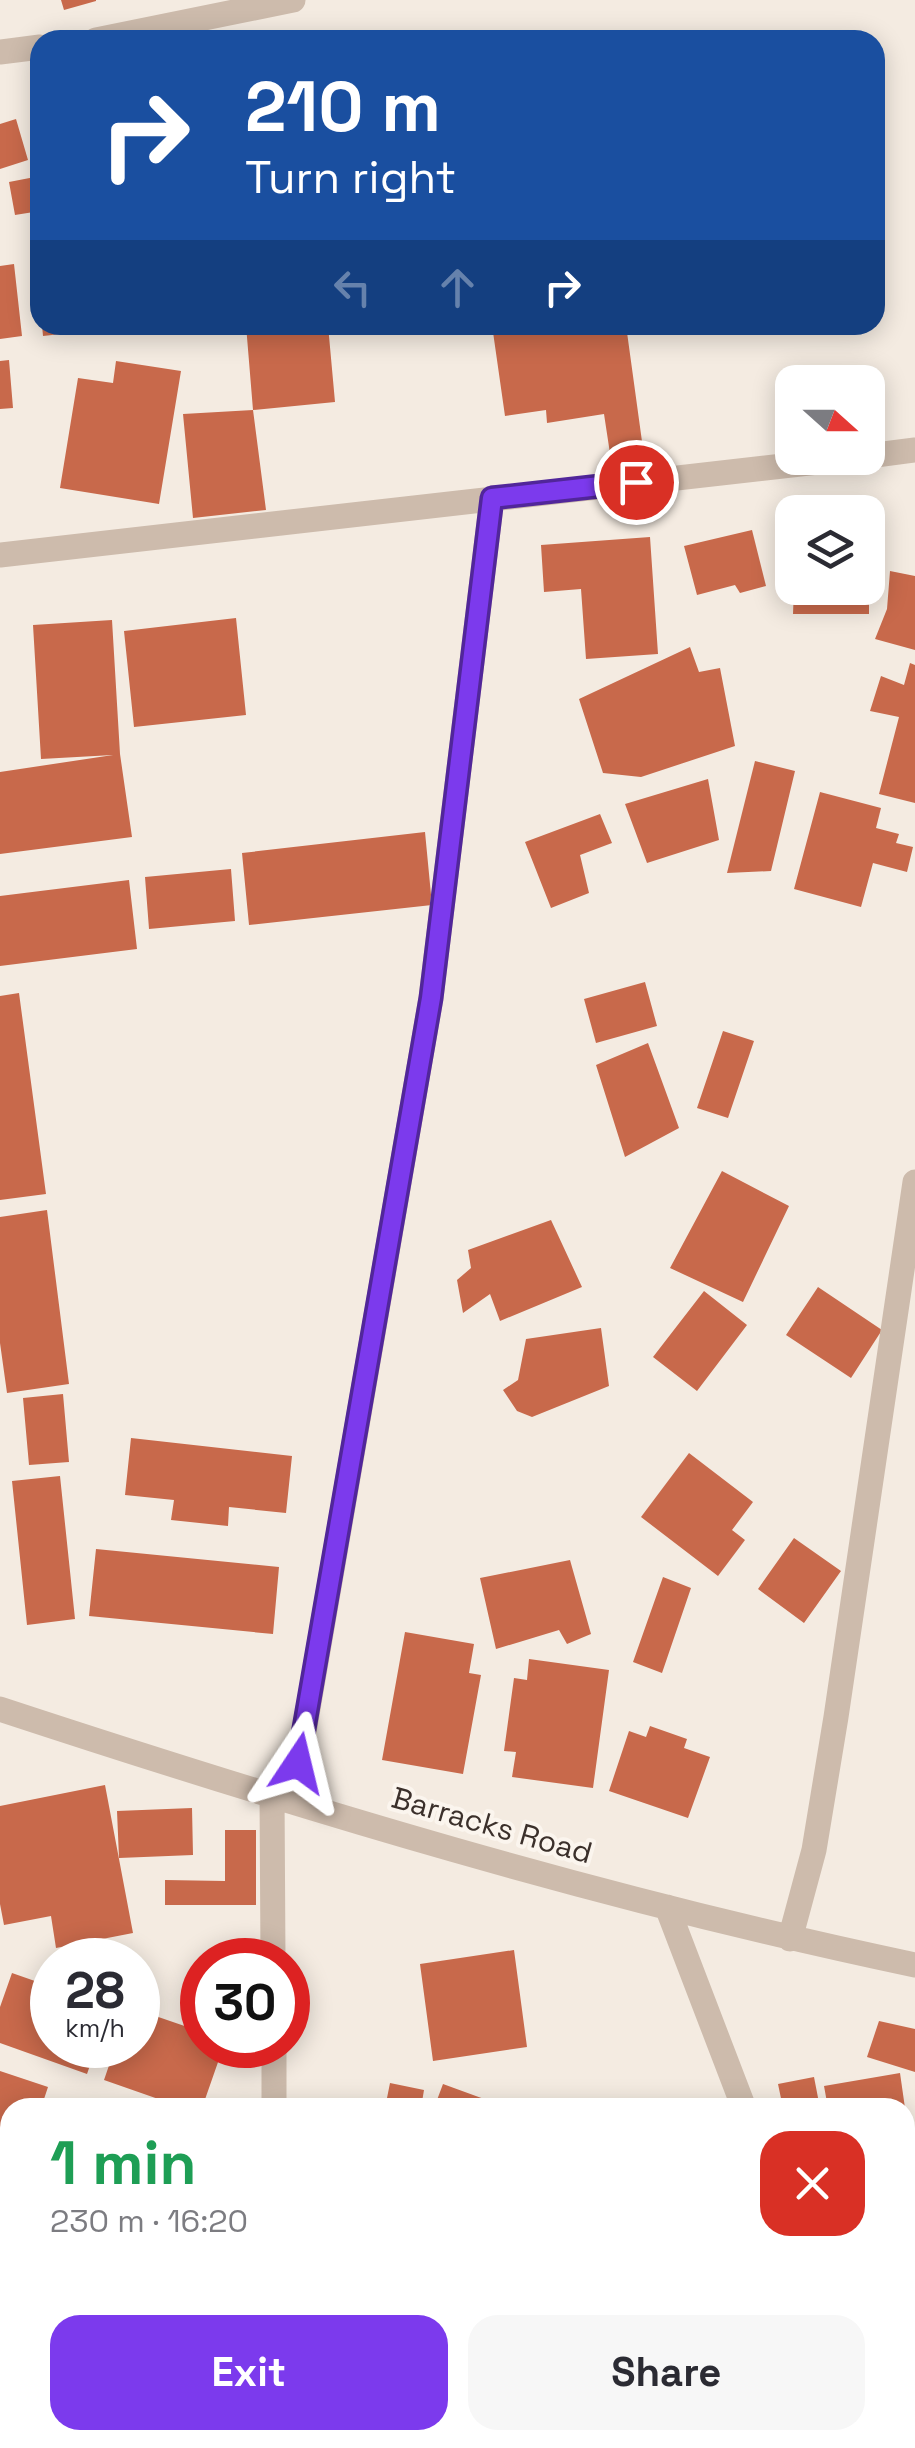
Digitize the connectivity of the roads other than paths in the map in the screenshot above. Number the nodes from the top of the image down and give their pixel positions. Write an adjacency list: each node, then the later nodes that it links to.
1 (293, 0): 2 (street)
2 (145, 30)
3 (30, 48): 4 (street)
4 (0, 52)
5 (915, 450): 6 (street)
6 (885, 454)
7 (775, 467): 8 (street)
8 (492, 498): 9 (street); 12 (street)
9 (0, 555)
10 (915, 1182): 15 (street)
11 (0, 1709): 12 (street, Barracks Road)
12 (282, 1797): 13 (street, Barracks Road); 14 (street)
13 (667, 1907): 15 (street, Barracks Road); 19 (street)
14 (274, 1938)
15 (790, 1939): 16 (street, Barracks Road)
16 (915, 1965)
17 (274, 2068): 18 (street)
18 (274, 2098)
19 (740, 2098)

